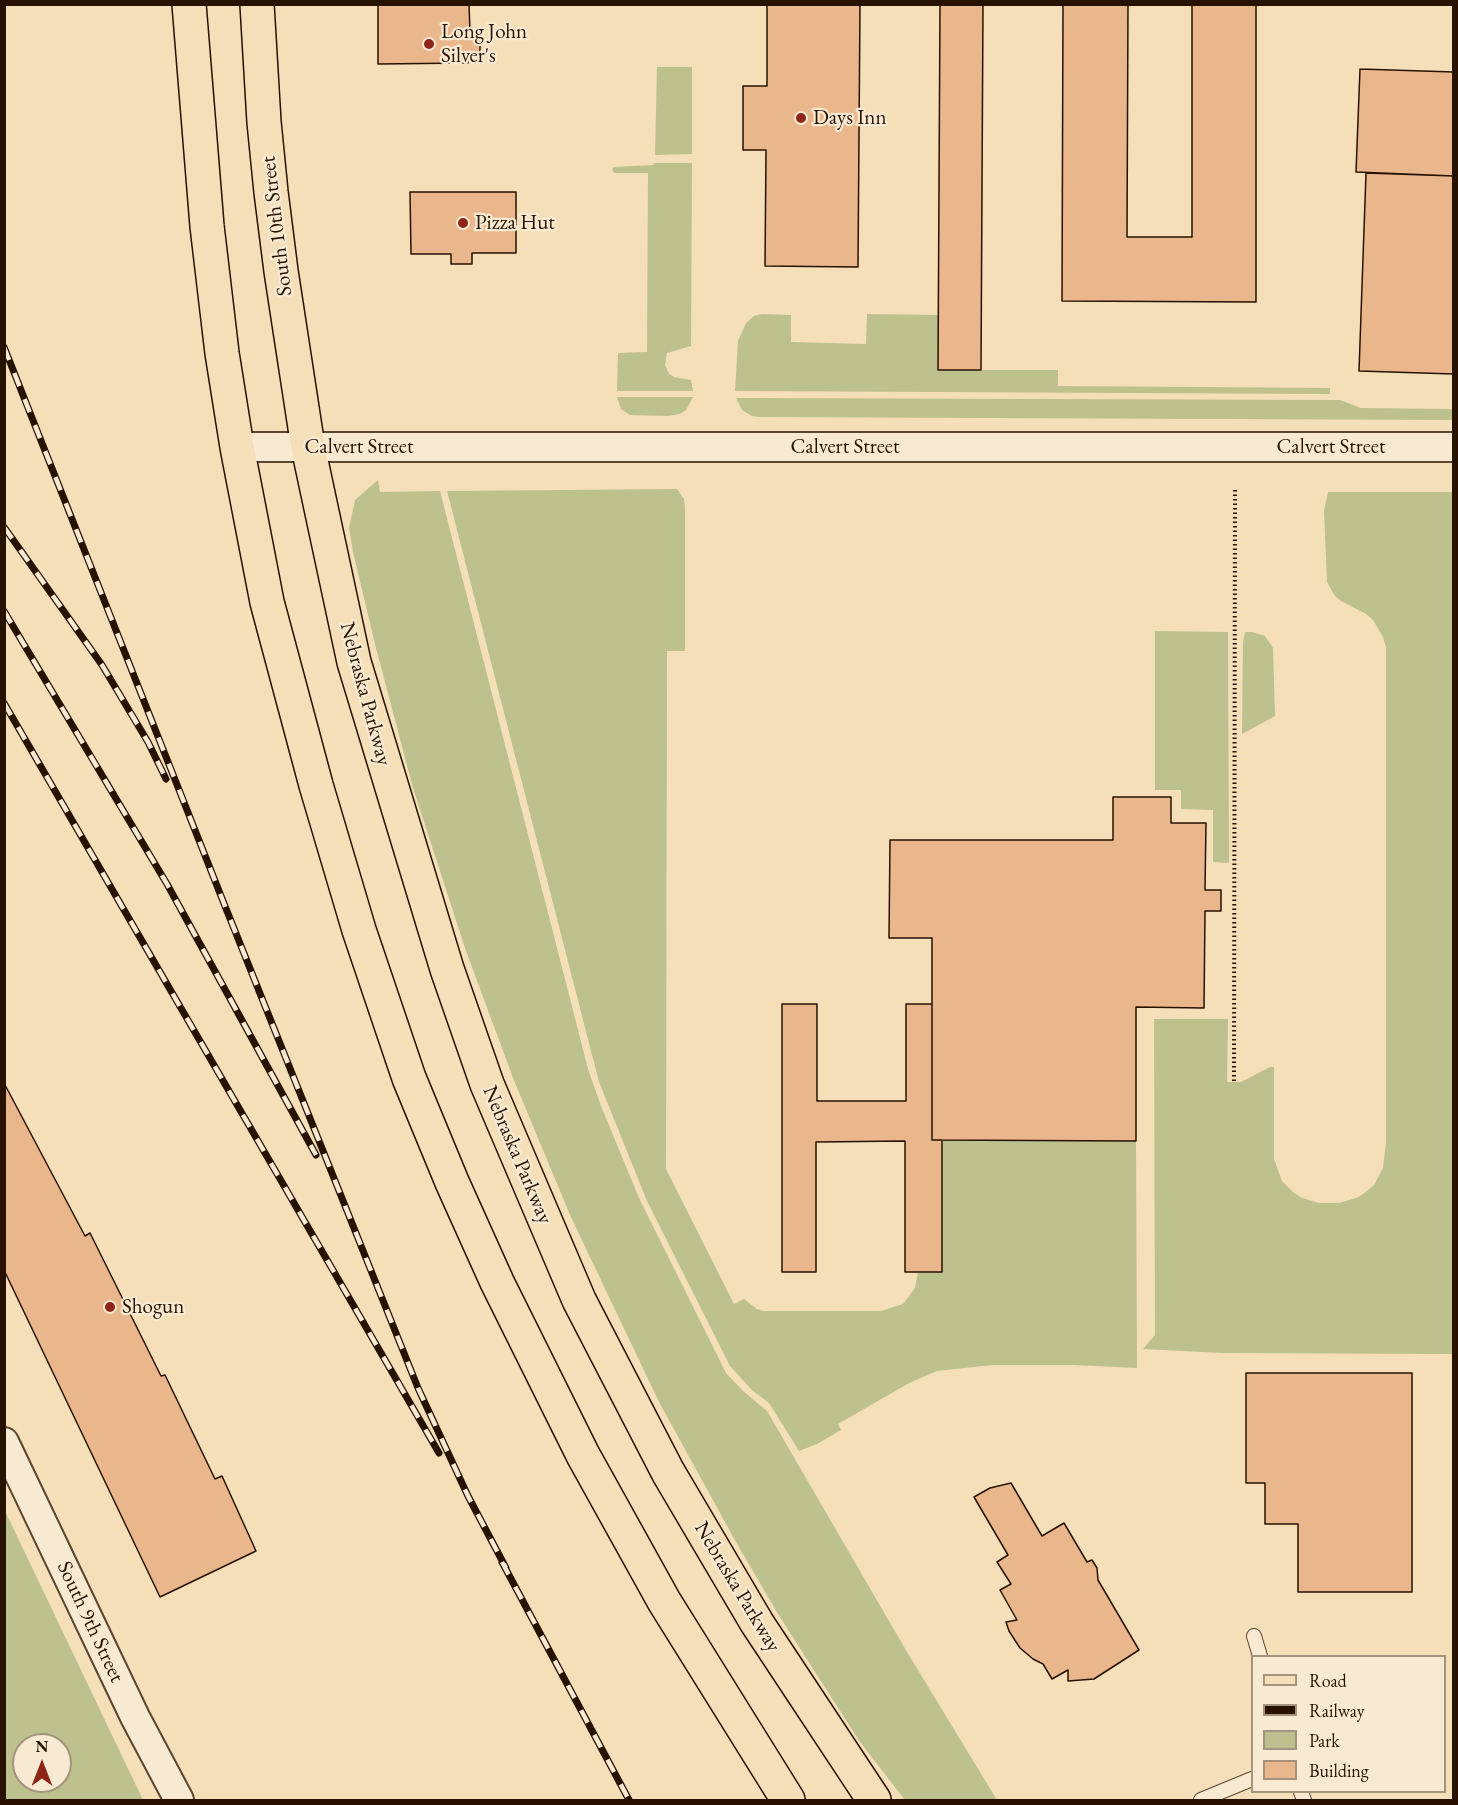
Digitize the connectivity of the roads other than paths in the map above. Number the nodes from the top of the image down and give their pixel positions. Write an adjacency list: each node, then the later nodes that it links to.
1 (189, 4): 3 (main road)
2 (257, 4): 4 (main road, South 10th Street)
3 (237, 447): 4 (street, Calvert Street); 11 (main road)
4 (308, 447): 5 (street, Calvert Street); 12 (main road, Nebraska Parkway)
5 (1454, 447)
6 (4, 1442): 10 (street, South 9th Street)
7 (1254, 1636): 8 (lane)
8 (1260, 1655)
9 (1251, 1779): 13 (lane)
10 (179, 1800)
11 (788, 1800)
12 (874, 1800)
13 (1201, 1800)

